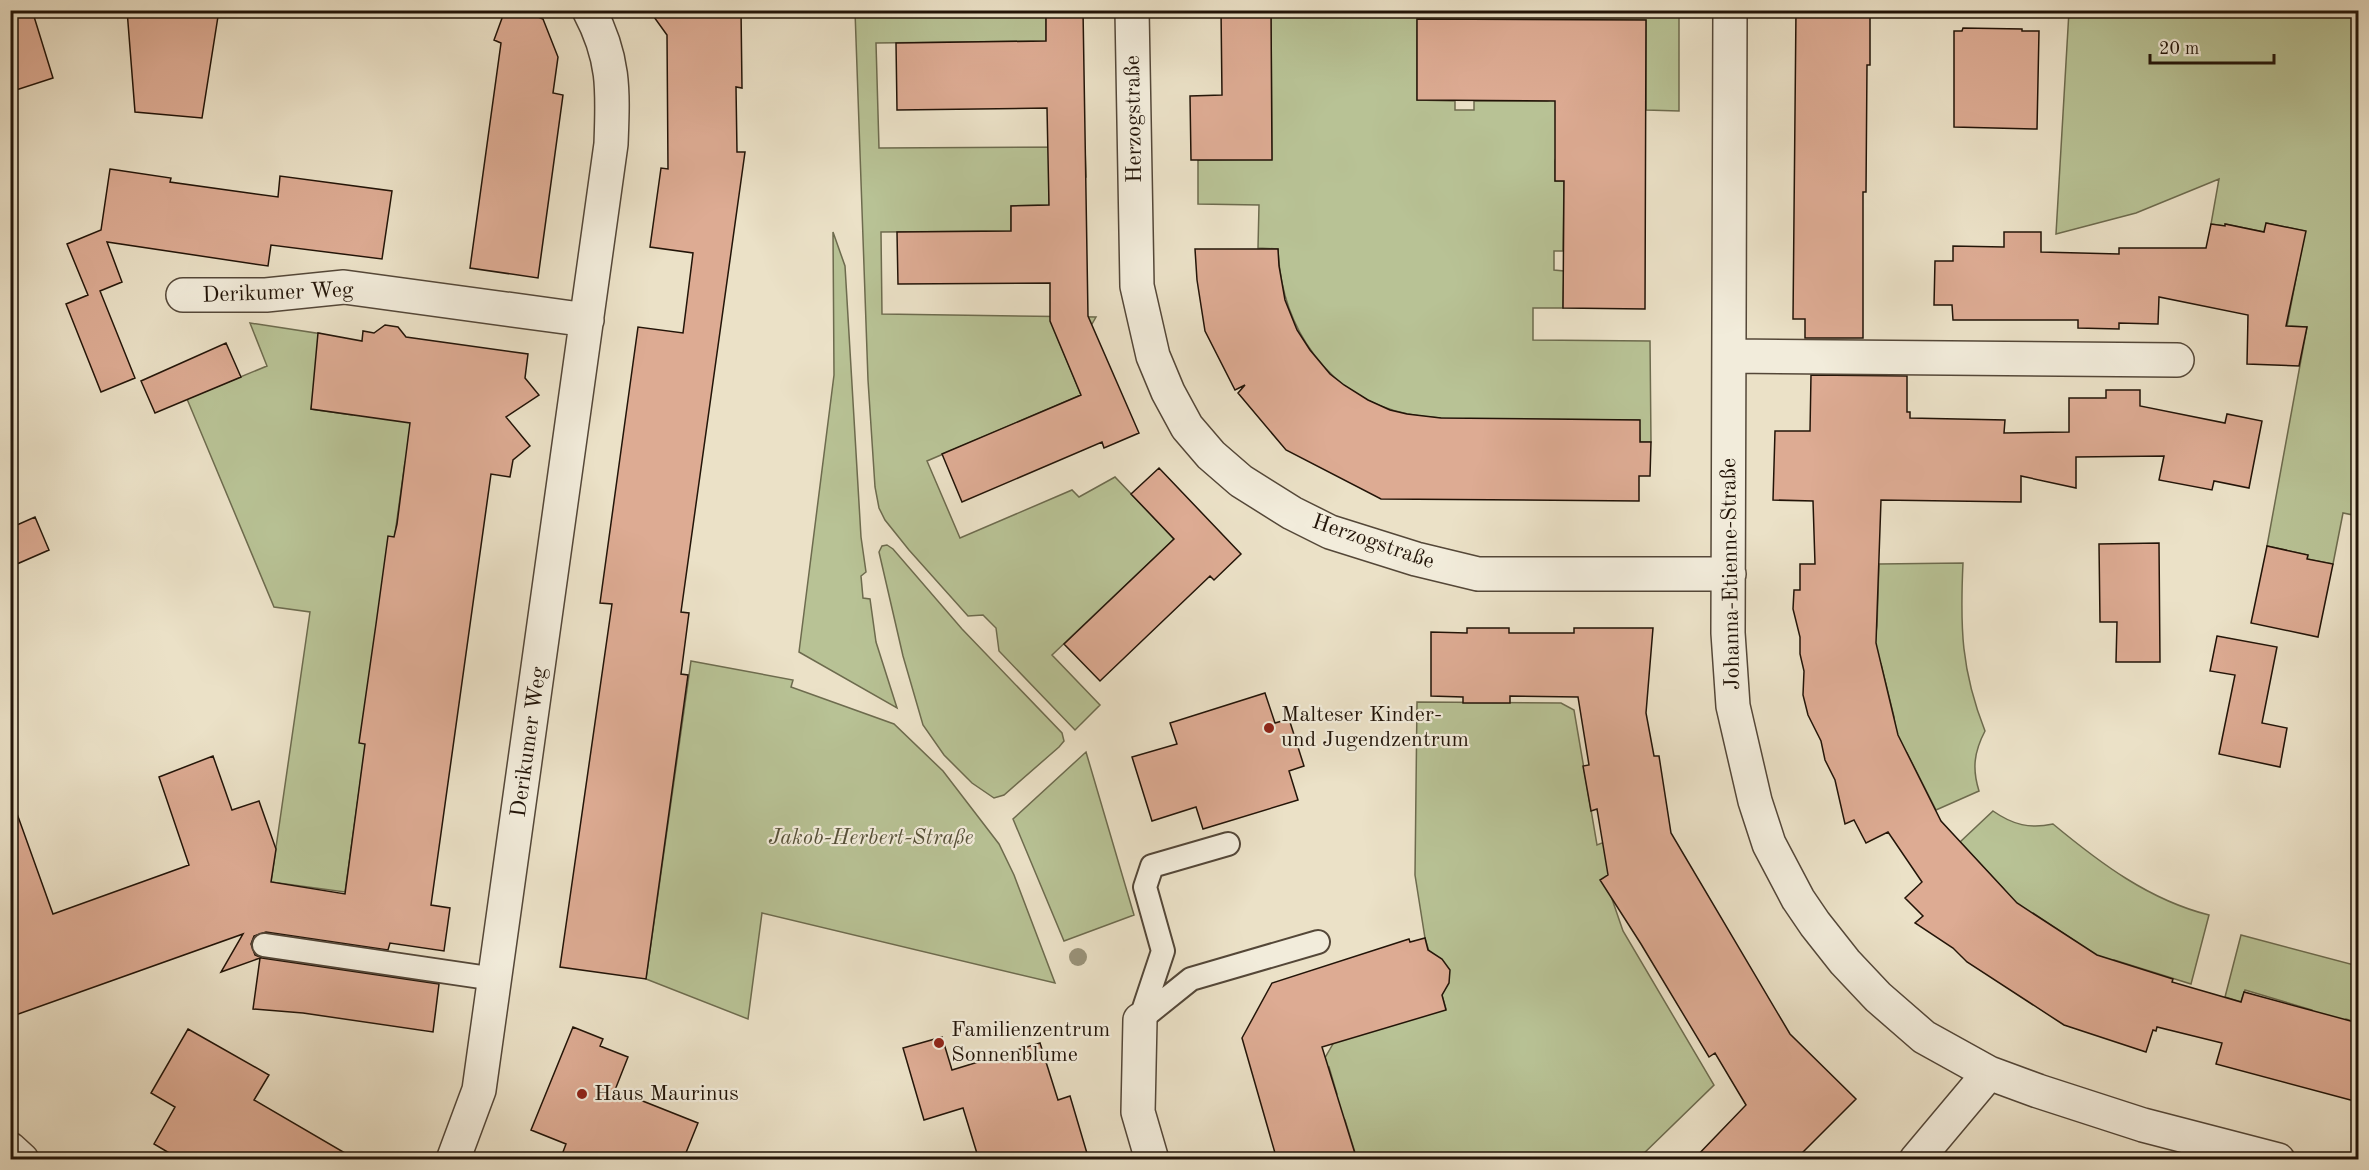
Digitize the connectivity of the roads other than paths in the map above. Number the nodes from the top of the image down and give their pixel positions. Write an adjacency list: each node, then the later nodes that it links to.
1 (588, 10): 5 (street, Derikumer Weg)
2 (1132, 10): 8 (street, Herzogstraße)
3 (1730, 10): 6 (street, Johanna-Etienne-Straße)
4 (183, 295): 5 (street, Derikumer Weg)
5 (587, 320): 12 (street, Derikumer Weg)
6 (1729, 356): 7 (street); 8 (street, Johanna-Etienne-Straße)
7 (2177, 360)
8 (1729, 574): 14 (street, Johanna-Etienne-Straße)
9 (1228, 844): 13 (lane)
10 (1318, 942): 13 (lane)
11 (264, 945): 12 (lane)
12 (495, 979): 17 (street, Derikumer Weg)
13 (1140, 1020): 18 (street)
14 (1989, 1073): 19 (street); 20 (street, Johanna-Etienne-Straße)
15 (10, 1149): 16 (street)
16 (22, 1160)
17 (453, 1160)
18 (1152, 1160)
19 (1916, 1160)
20 (2278, 1160)

